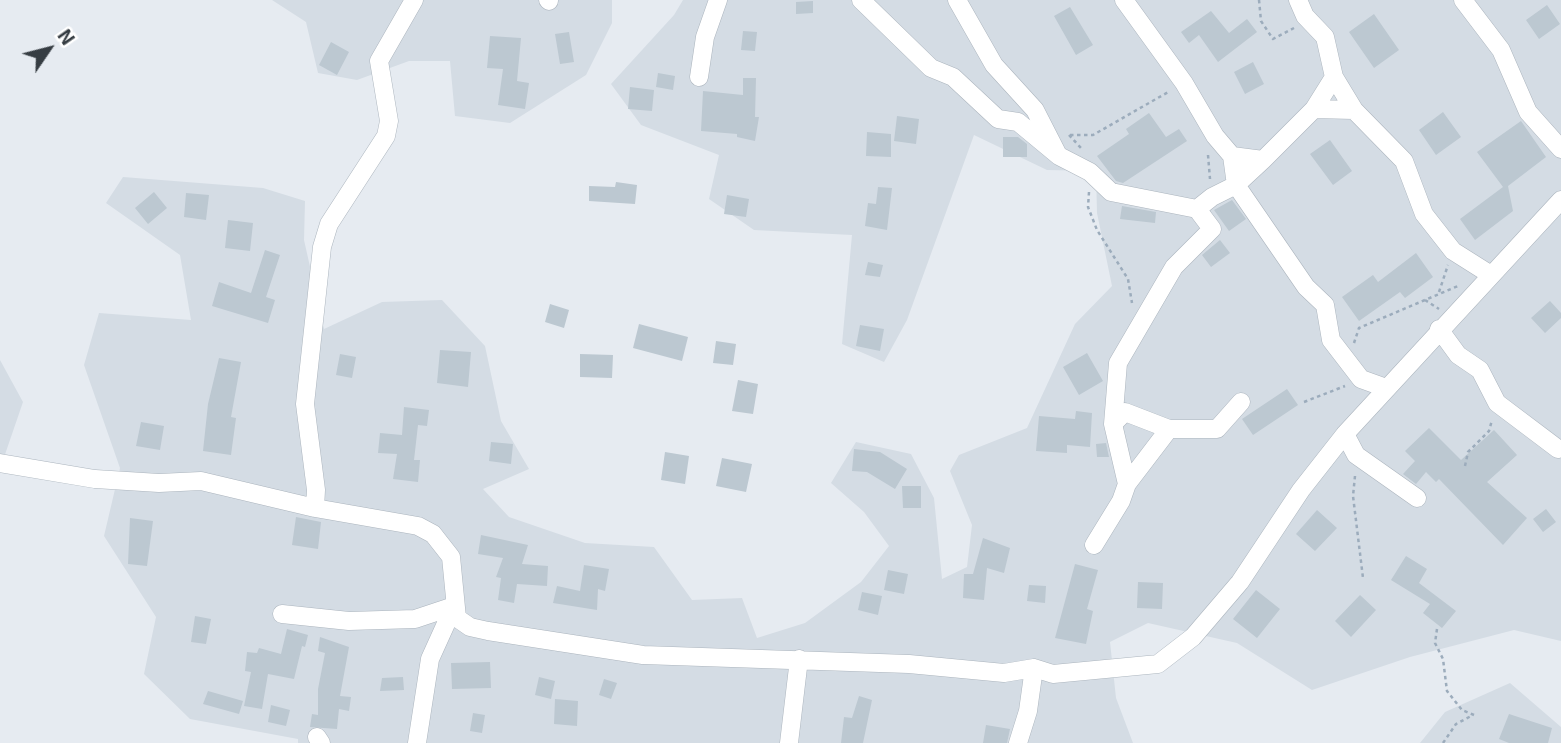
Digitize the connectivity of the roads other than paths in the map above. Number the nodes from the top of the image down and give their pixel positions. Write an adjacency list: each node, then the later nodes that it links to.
1 (414, 0): 30 (street)
2 (718, 0): 8 (street)
3 (861, 0): 13 (street)
4 (957, 0): 13 (street)
5 (1124, 0): 14 (street)
6 (1463, 0): 12 (street)
7 (1301, 8): 9 (street)
8 (699, 77)
9 (1334, 77): 10 (street); 11 (street)
10 (1314, 109): 11 (street); 15 (street)
11 (1353, 110): 19 (street)
12 (1561, 149)
13 (1059, 156): 18 (street)
14 (1232, 156): 15 (street); 16 (street)
15 (1263, 160): 16 (street)
16 (1236, 185): 18 (street); 21 (street)
17 (1561, 200): 19 (street)
18 (1197, 209): 23 (street)
19 (1491, 275): 20 (street)
20 (1439, 329): 21 (street); 26 (street)
21 (1386, 388): 25 (street)
22 (1241, 401): 24 (street)
23 (1119, 418): 24 (street); 28 (street)
24 (1169, 429): 28 (street)
25 (1345, 434): 29 (street); 35 (street)
26 (1558, 449)
27 (0, 463): 30 (street)
28 (1127, 484): 31 (street)
29 (1417, 498)
30 (315, 508): 32 (street)
31 (1094, 544)
32 (454, 606): 33 (street); 34 (street); 36 (street)
33 (282, 614)
34 (799, 659): 35 (street); 37 (street)
35 (1034, 668): 38 (street)
36 (417, 743)
37 (789, 743)
38 (1018, 743)

